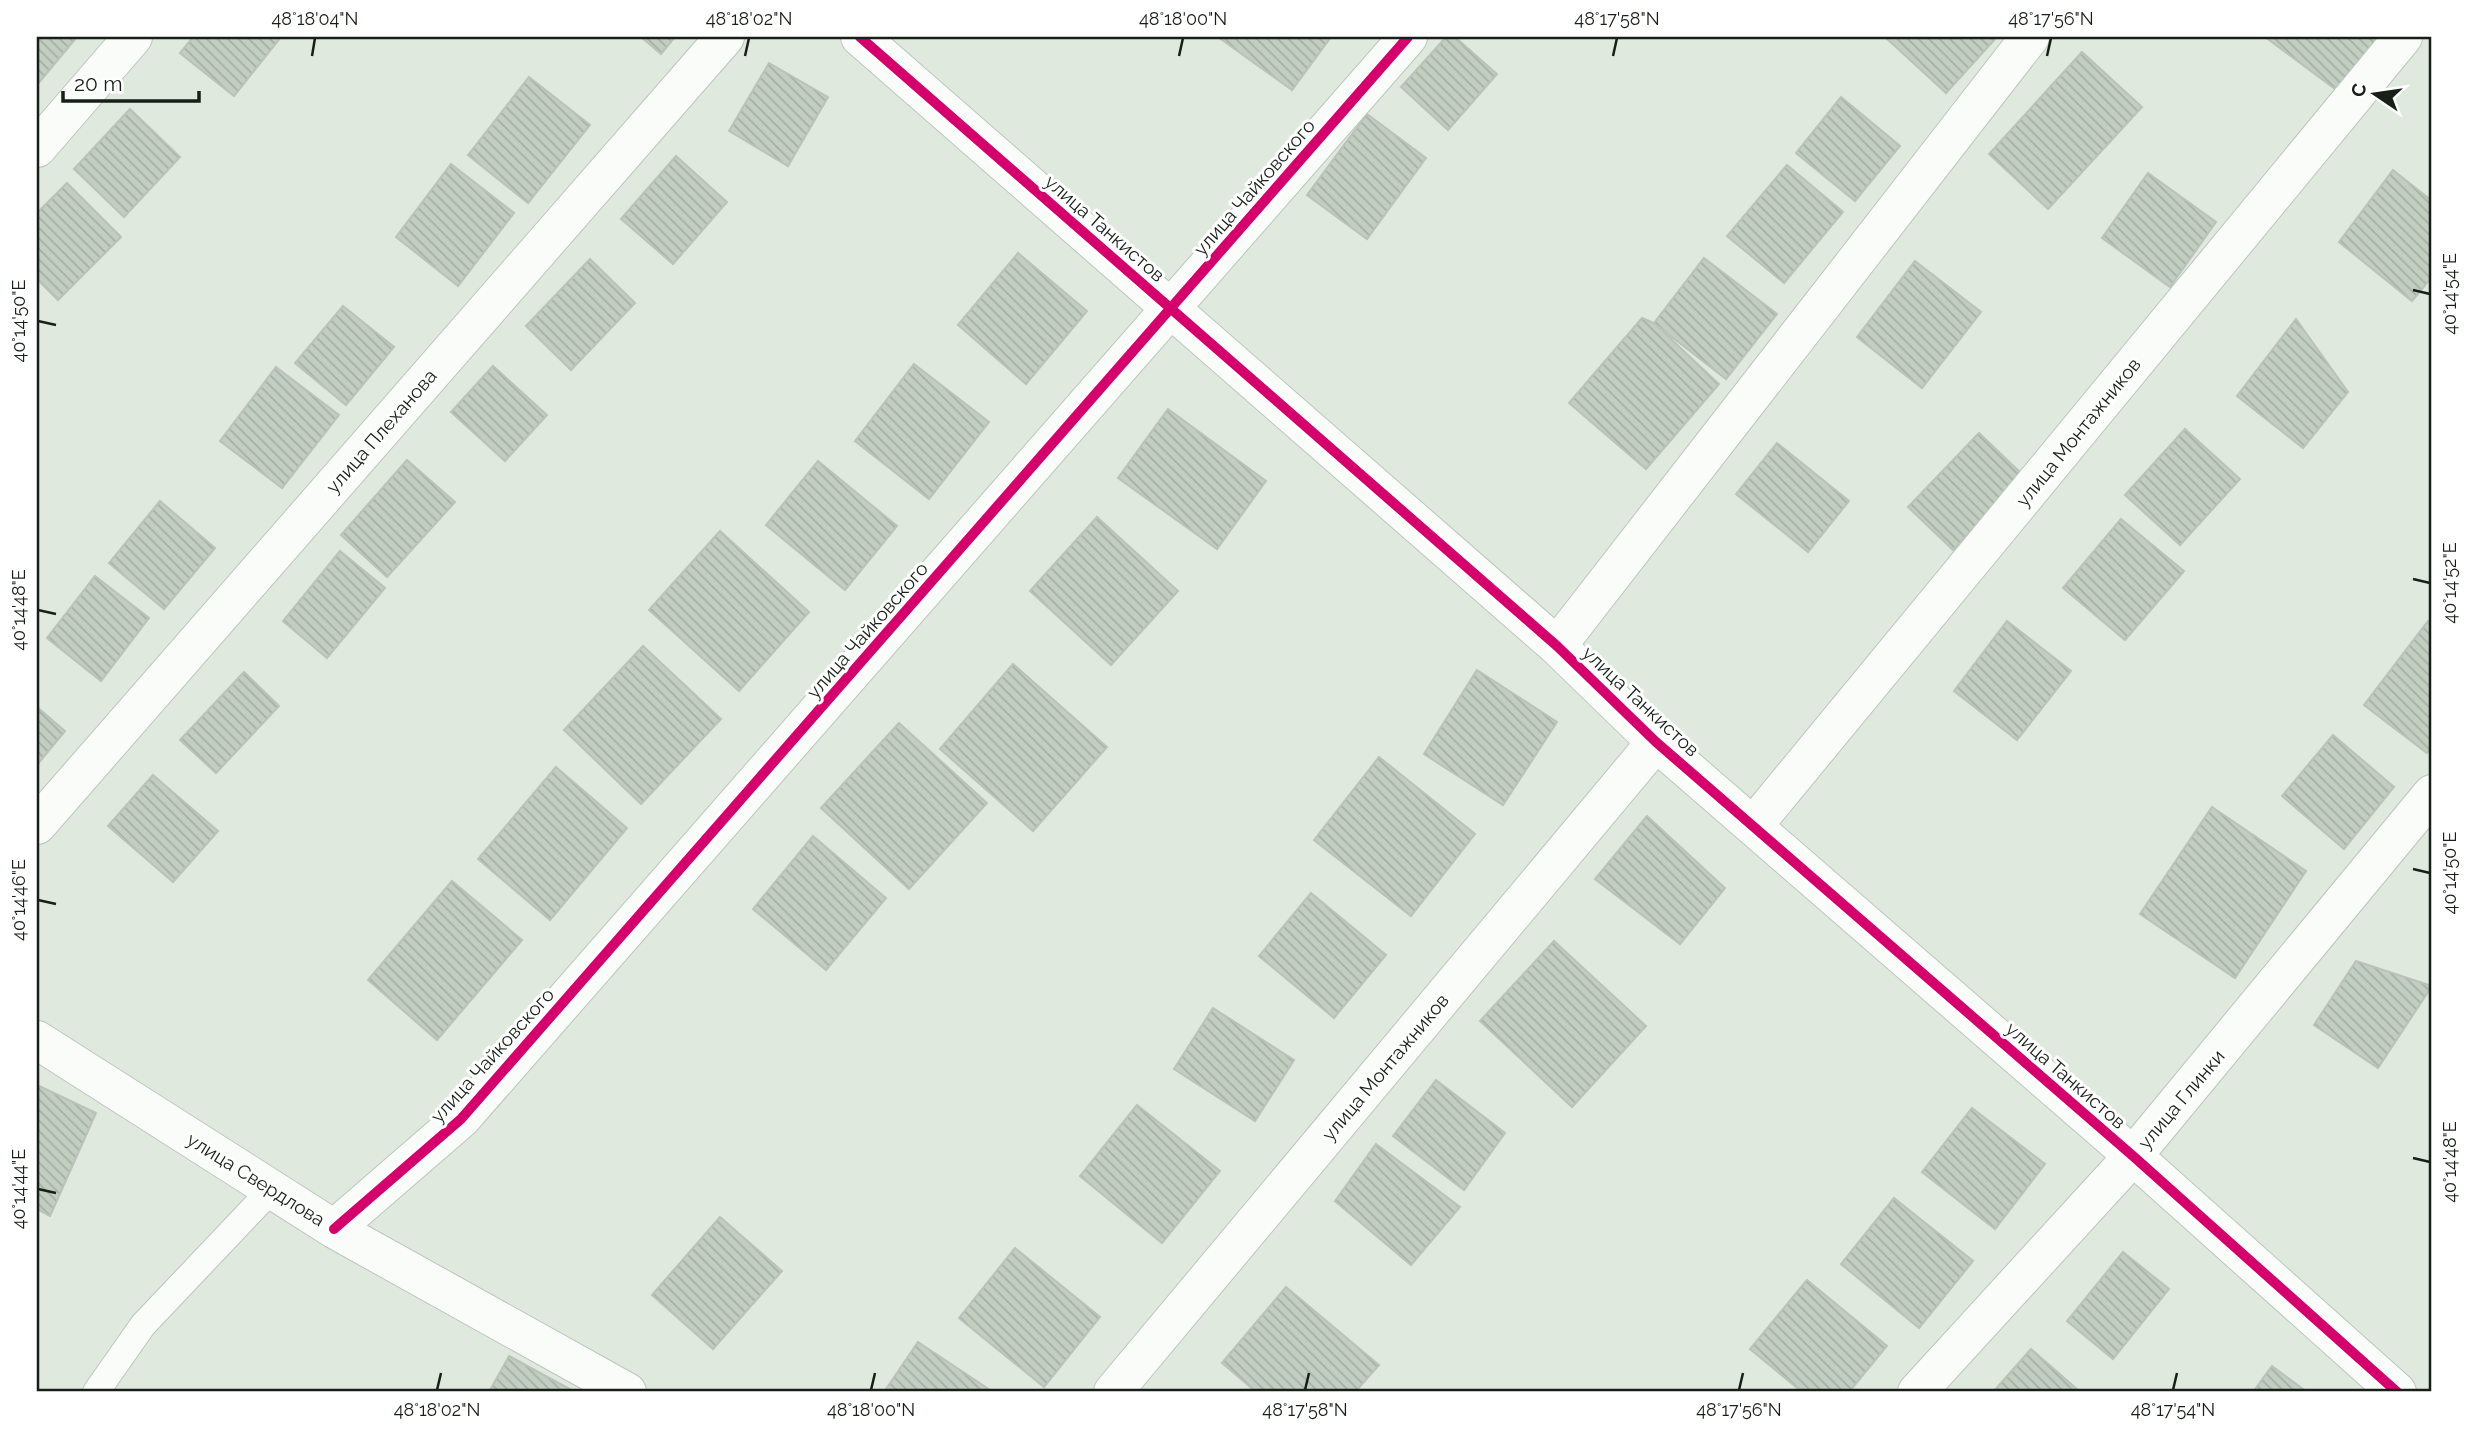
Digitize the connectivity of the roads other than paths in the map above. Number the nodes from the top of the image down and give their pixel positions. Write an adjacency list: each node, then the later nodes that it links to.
1 (133, 37): 7 (street)
2 (724, 37): 12 (street, улица Плеханова)
3 (860, 37): 8 (street, улица Танкистов)
4 (1408, 37): 8 (street, улица Чайковского)
5 (2030, 37): 9 (street)
6 (2403, 37): 13 (street, улица Монтажников)
7 (37, 148)
8 (1172, 309): 9 (street, улица Танкистов); 17 (street, улица Чайковского)
9 (1557, 646): 10 (street, улица Танкистов)
10 (1656, 741): 13 (street, улица Танкистов); 20 (street, улица Монтажников)
11 (2432, 794): 15 (street, улица Глинки)
12 (37, 825)
13 (1753, 826): 15 (street, улица Танкистов)
14 (37, 1040): 16 (street, улица Свердлова)
15 (2133, 1156): 21 (street, улица Глинки); 22 (street, улица Танкистов)
16 (272, 1189): 17 (street, улица Свердлова); 18 (lane)
17 (334, 1228): 19 (street, улица Свердлова)
18 (96, 1392)
19 (627, 1392)
20 (1113, 1392)
21 (1917, 1392)
22 (2397, 1392)

